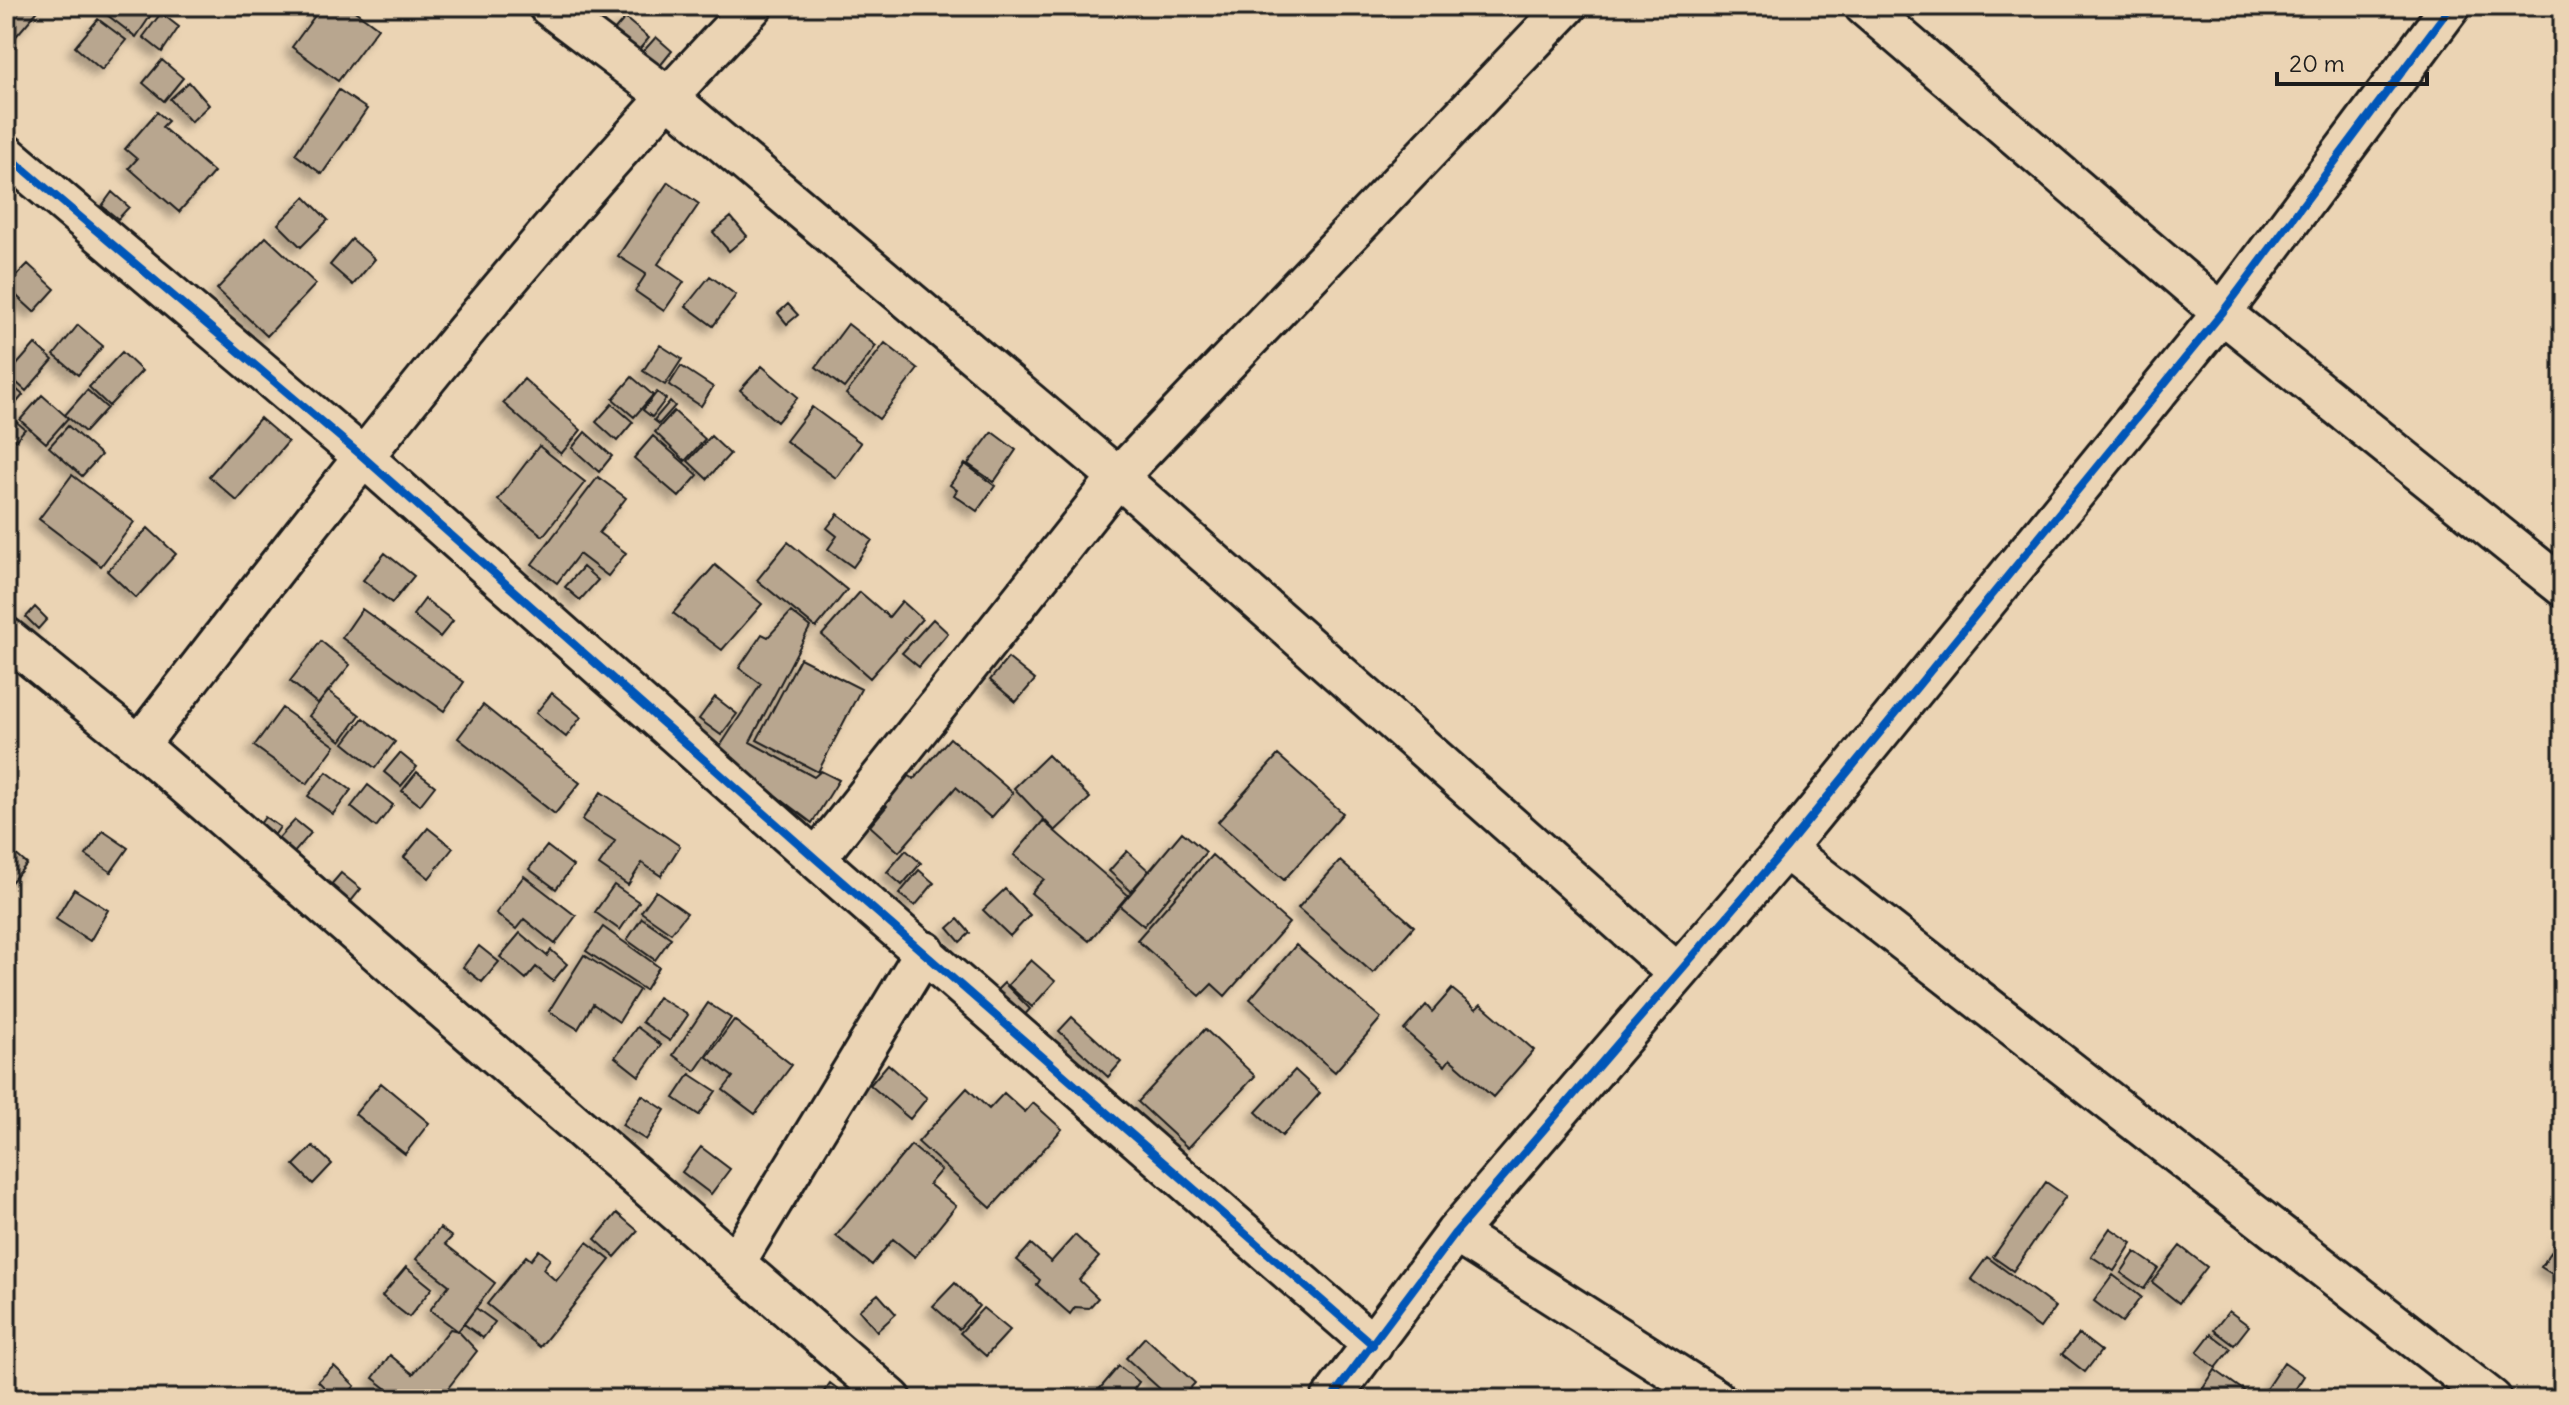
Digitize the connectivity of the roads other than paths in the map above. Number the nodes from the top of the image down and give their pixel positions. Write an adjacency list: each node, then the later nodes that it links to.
1 (548, 6): 6 (street)
2 (753, 6): 6 (street)
3 (1567, 6): 10 (street)
4 (1864, 6): 8 (street)
5 (2451, 6): 8 (street)
6 (667, 96): 9 (street); 10 (street)
7 (6, 154): 9 (street)
8 (2222, 313): 11 (street); 14 (street)
9 (362, 456): 13 (street); 15 (street)
10 (1118, 477): 15 (street); 17 (street)
11 (2563, 587)
12 (6, 637): 13 (street)
13 (139, 745): 19 (street)
14 (1785, 849): 17 (street); 24 (street)
15 (816, 859): 16 (street)
16 (925, 951): 19 (street); 20 (street)
17 (1677, 973): 18 (street)
18 (1455, 1233): 20 (street); 23 (street)
19 (736, 1262): 21 (street)
20 (1373, 1345): 22 (street)
21 (892, 1399)
22 (1331, 1399)
23 (1716, 1399)
24 (2492, 1399)

